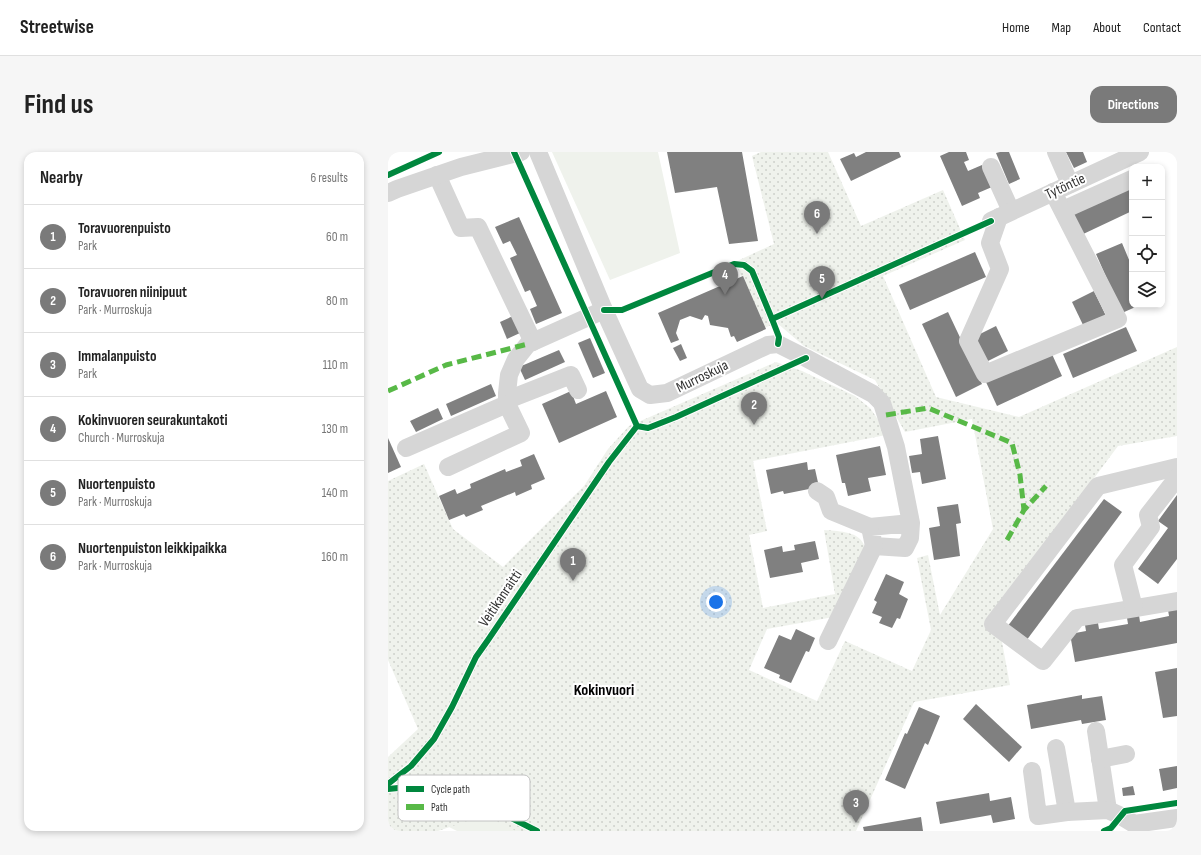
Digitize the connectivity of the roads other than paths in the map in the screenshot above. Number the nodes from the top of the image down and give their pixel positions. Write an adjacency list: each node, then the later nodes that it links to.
1 (521, 152): 6 (street)
2 (538, 152): 13 (street, Murroskuja)
3 (1056, 152): 8 (street)
4 (1137, 158): 8 (street, Tytöntie)
5 (991, 167): 12 (street)
6 (437, 175): 10 (street); 14 (street)
7 (1129, 180): 11 (street)
8 (1070, 184): 9 (street, Tytöntie)
9 (1053, 192): 11 (street); 12 (street, Tytöntie)
10 (388, 193)
11 (1063, 210): 12 (street)
12 (1000, 216)
13 (604, 310): 14 (street); 22 (street, Murroskuja)
14 (530, 343): 16 (street)
15 (578, 390): 16 (street)
16 (507, 402): 17 (street); 18 (street)
17 (406, 448)
18 (448, 467)
19 (1177, 467): 26 (street)
20 (1177, 478): 26 (street)
21 (817, 491): 23 (street)
22 (911, 523): 23 (street); 24 (street)
23 (870, 527): 24 (street)
24 (874, 546): 27 (street)
25 (1177, 601): 26 (street)
26 (1134, 608)
27 (828, 642)
28 (1096, 731): 31 (street)
29 (1056, 748): 34 (street)
30 (1126, 754): 31 (street)
31 (1100, 759): 33 (street)
32 (1032, 771): 34 (street)
33 (1108, 810): 34 (street); 36 (street)
34 (1067, 812)
35 (1177, 818): 36 (street)
36 (1131, 828)

